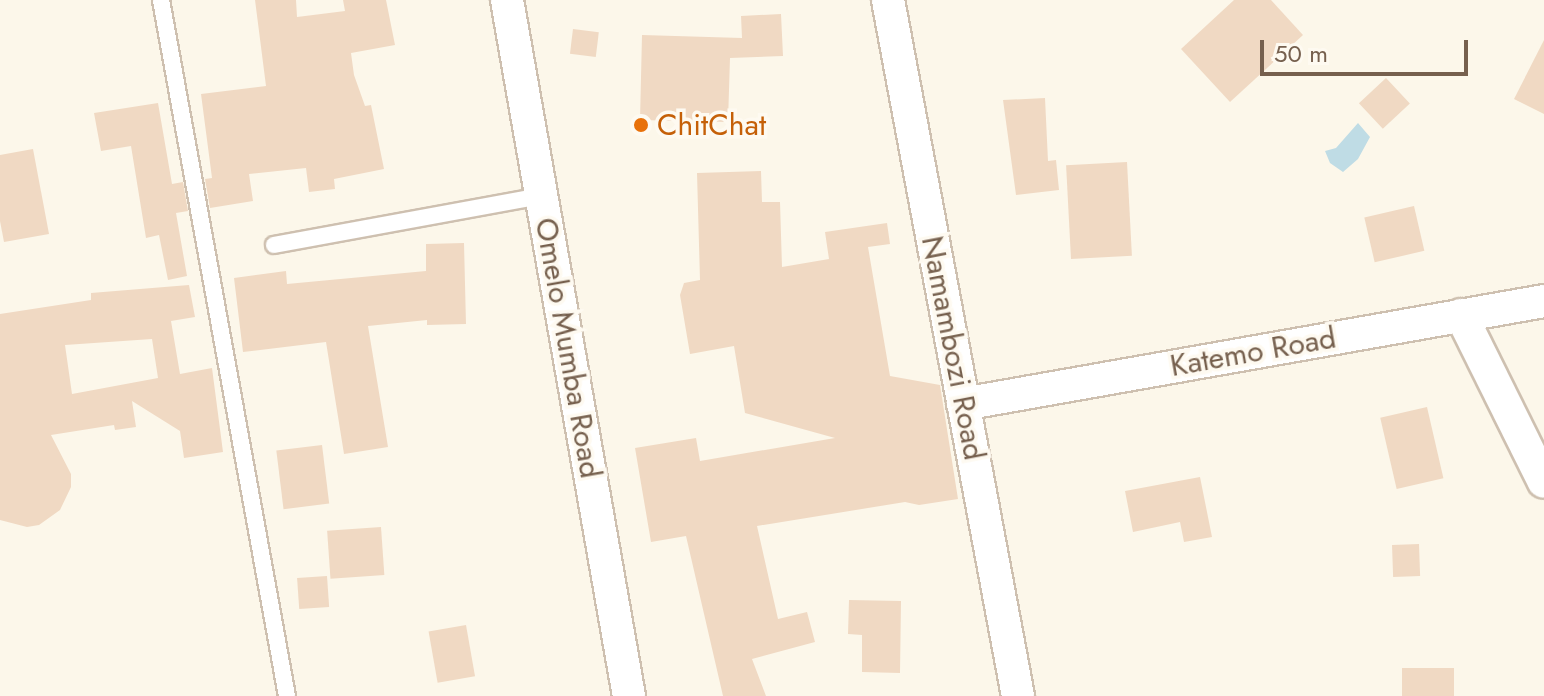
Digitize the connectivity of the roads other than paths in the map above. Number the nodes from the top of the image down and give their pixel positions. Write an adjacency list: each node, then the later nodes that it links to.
1 (161, 0): 10 (lane)
2 (507, 0): 4 (street, Omelo Mumba Road)
3 (888, 0): 8 (street, Namambozi Road)
4 (541, 196): 5 (lane); 11 (street, Omelo Mumba Road)
5 (274, 245)
6 (1544, 301): 7 (street, Katemo Road)
7 (1461, 315): 8 (street, Katemo Road); 9 (street)
8 (963, 404): 12 (street, Namambozi Road)
9 (1544, 482)
10 (287, 696)
11 (629, 696)
12 (1018, 696)

